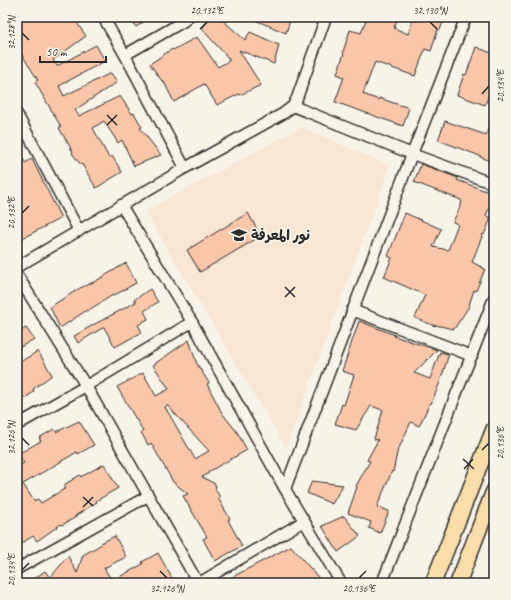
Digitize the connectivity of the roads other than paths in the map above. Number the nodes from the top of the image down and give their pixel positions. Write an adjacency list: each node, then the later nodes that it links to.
1 (103, 17): 5 (street)
2 (188, 17): 5 (street)
3 (326, 17): 6 (street)
4 (466, 17): 8 (street)
5 (125, 55): 9 (street)
6 (292, 106): 8 (street); 9 (street)
7 (17, 114): 12 (street)
8 (412, 154): 10 (street); 16 (street)
9 (185, 168): 11 (street)
10 (494, 184)
11 (121, 205): 12 (street); 17 (street)
12 (79, 230): 13 (street)
13 (17, 267)
14 (17, 275): 19 (street)
15 (494, 298): 18 (street)
16 (352, 310): 18 (street); 22 (street)
17 (192, 322): 19 (street); 22 (street)
18 (472, 356): 29 (street)
19 (86, 386): 20 (street); 24 (street)
20 (17, 425)
21 (494, 429): 30 (main road)
22 (285, 489): 25 (street)
23 (494, 491): 31 (main road)
24 (148, 496): 26 (street); 27 (street)
25 (304, 521): 27 (street); 28 (street)
26 (17, 569)
27 (199, 583)
28 (341, 583)
29 (382, 583)
30 (433, 583)
31 (458, 583)

